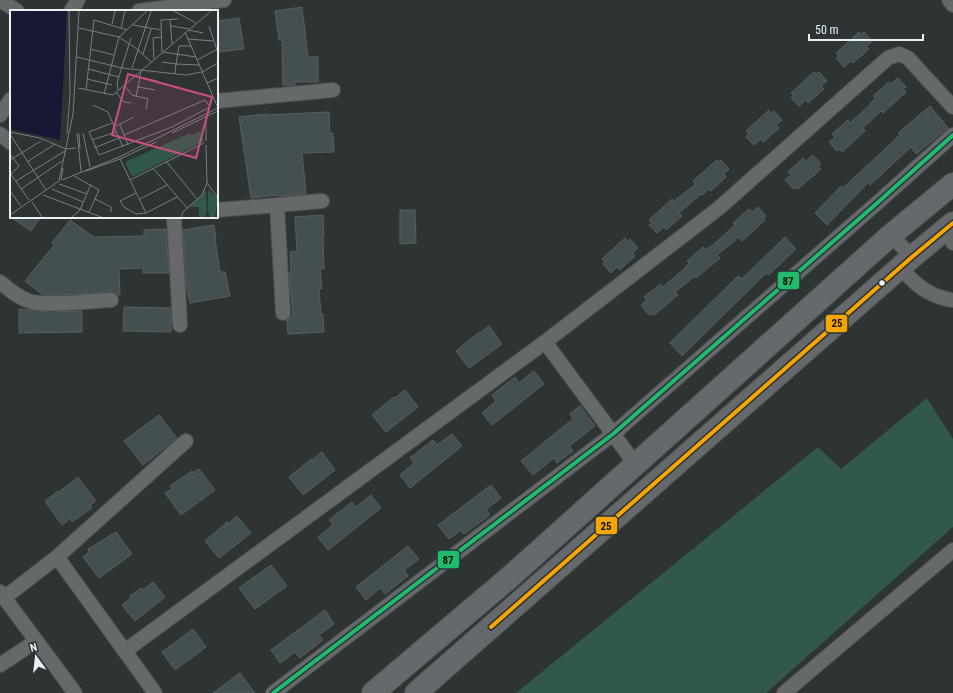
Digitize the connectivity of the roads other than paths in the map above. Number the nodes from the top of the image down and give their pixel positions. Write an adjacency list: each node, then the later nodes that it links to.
1 (0, 0): 6 (street)
2 (78, 0): 7 (street)
3 (224, 0): 8 (street)
4 (949, 0): 5 (street)
5 (953, 5)
6 (15, 10)
7 (72, 10)
8 (147, 10)
9 (333, 90): 11 (street)
10 (10, 100): 13 (street)
11 (218, 101)
12 (953, 107): 30 (street)
13 (0, 115)
14 (0, 134): 16 (street)
15 (953, 135): 31 (street)
16 (10, 142)
17 (953, 184): 23 (main road)
18 (322, 201): 19 (street)
19 (277, 205): 20 (street); 28 (street)
20 (218, 210)
21 (174, 218): 29 (street)
22 (951, 231): 24 (main road)
23 (891, 235): 24 (street); 33 (main road)
24 (906, 262): 27 (street); 44 (main road)
25 (0, 282): 26 (street)
26 (110, 300)
27 (952, 300)
28 (283, 313)
29 (180, 325)
30 (545, 342): 31 (street); 38 (street)
31 (613, 434): 33 (street); 42 (street)
32 (186, 441): 35 (street)
33 (636, 465): 43 (main road)
34 (953, 550): 45 (street)
35 (57, 557): 36 (street); 38 (street)
36 (2, 595): 37 (street)
37 (36, 641): 39 (street); 40 (street)
38 (125, 651): 41 (street)
39 (0, 665)
40 (75, 693)
41 (155, 693)
42 (273, 693)
43 (374, 693)
44 (416, 693)
45 (784, 693)

